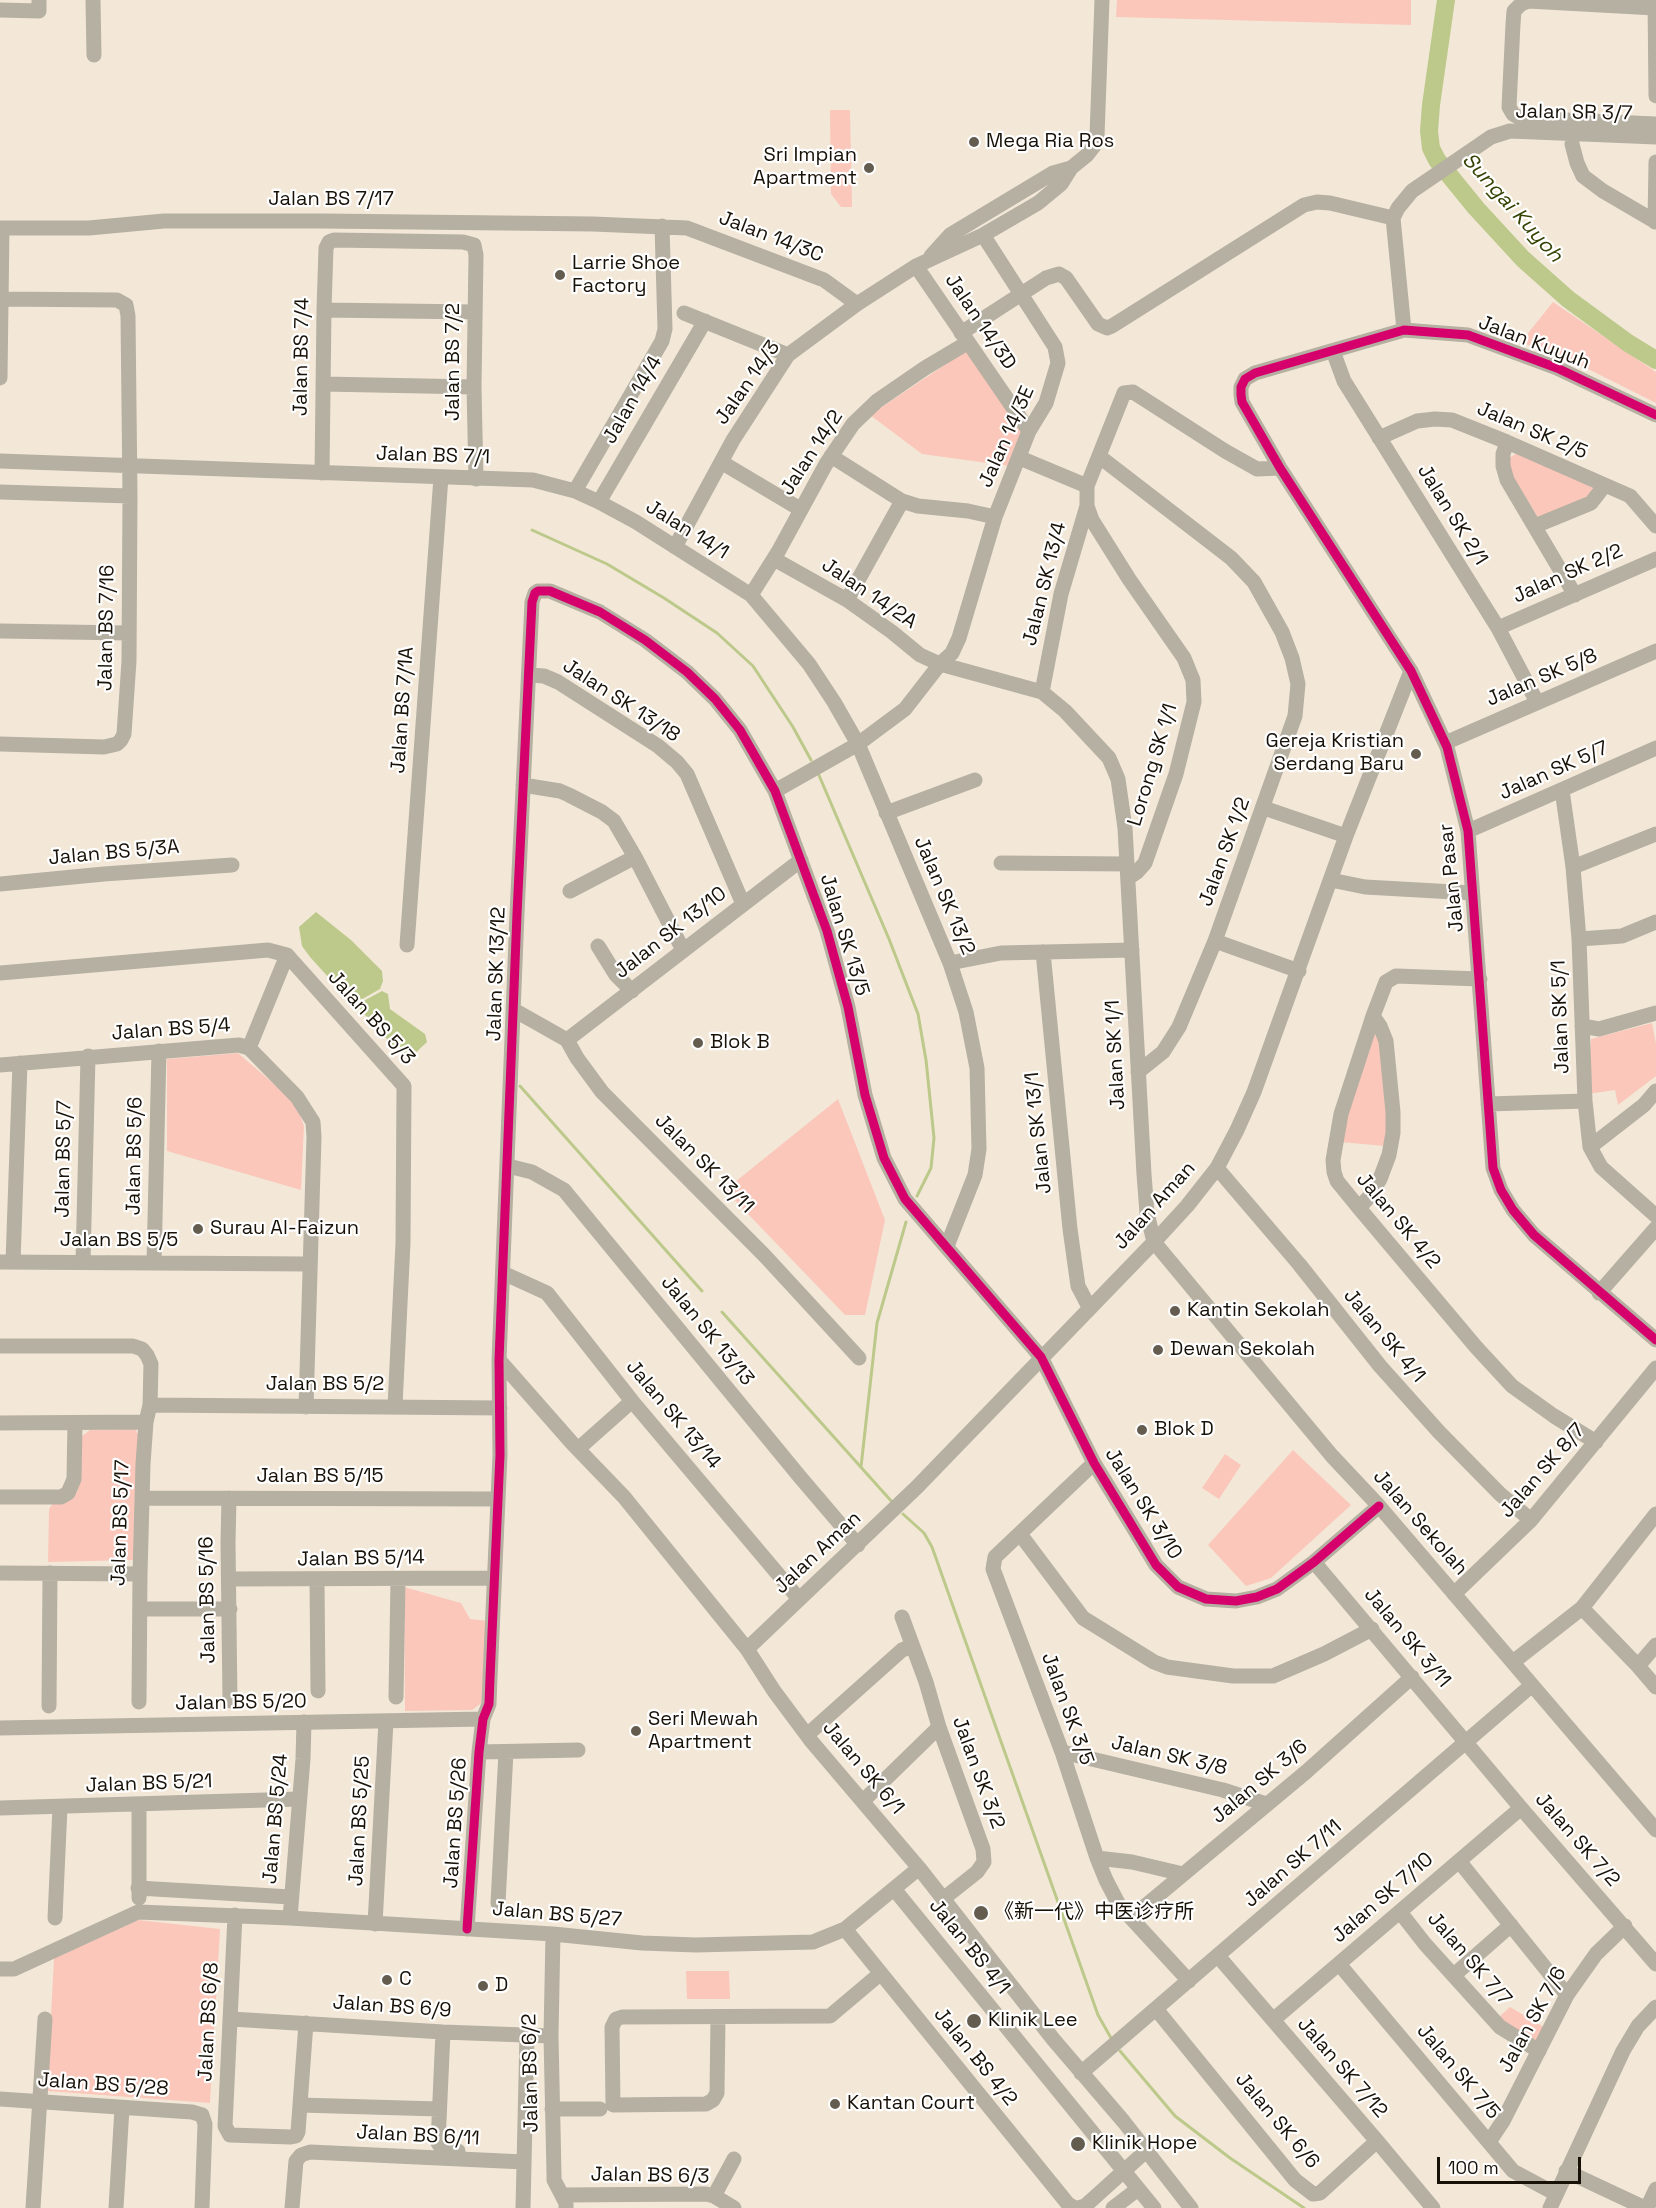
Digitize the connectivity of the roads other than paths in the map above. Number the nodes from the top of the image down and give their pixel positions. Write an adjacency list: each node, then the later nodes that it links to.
1 (93, 0): 7 (street)
2 (1102, 0): 13 (street, Jalan 14/3)
3 (1528, 1): 4 (street); 9 (street)
4 (1655, 4): 8 (street)
5 (39, 5): 6 (street)
6 (0, 10)
7 (94, 55)
8 (1656, 96)
9 (1656, 124)
10 (1656, 136): 15 (street, Jalan SR 3/7)
11 (1572, 144): 16 (street)
12 (1656, 162): 16 (street)
13 (1071, 168): 14 (street, Jalan 14/3); 19 (street, Jalan 14/3)
14 (1001, 204): 21 (street); 22 (street, Jalan 14/3)
15 (1393, 218): 23 (street, Jalan 14/2); 30 (street)
16 (1655, 222)
17 (662, 226): 18 (street, Jalan BS 7/17); 25 (street, Jalan 14/3C); 54 (street)
18 (1, 228): 24 (street)
19 (983, 236): 21 (street, Jalan 14/3); 23 (street, Jalan 14/3E)
20 (474, 245): 26 (street, Jalan BS 7/4); 27 (street, Jalan BS 7/2)
21 (956, 248): 22 (street, Jalan 14/3)
22 (922, 263): 25 (street, Jalan 14/3); 31 (street, Jalan 14/3D)
23 (1021, 294): 31 (street, Jalan 14/2); 39 (street, Jalan 14/3E)
24 (1, 299): 34 (street); 47 (street)
25 (857, 304): 33 (street, Jalan 14/3)
26 (324, 310): 27 (street); 35 (street, Jalan BS 7/4)
27 (475, 312): 36 (street, Jalan BS 7/2)
28 (684, 313): 29 (street)
29 (705, 321): 33 (street); 57 (street, Jalan 14/4)
30 (1404, 330): 32 (street, Jalan Kuyuh); 38 (street, Jalan Kuyuh)
31 (964, 338): 39 (street, Jalan 14/3D); 42 (street, Jalan 14/2)
32 (1332, 351): 37 (street, Jalan Kuyuh); 40 (street, Jalan SK 2/1)
33 (788, 356): 46 (street, Jalan 14/3)
34 (0, 378)
35 (322, 384): 36 (street); 49 (street, Jalan BS 7/4)
36 (474, 387): 51 (street, Jalan BS 7/2)
37 (1242, 402): 48 (street, Jalan Pasar)
38 (1656, 415)
39 (1029, 431): 44 (street, Jalan 14/3E)
40 (1378, 438): 41 (street, Jalan SK 2/5); 71 (street, Jalan SK 2/1)
41 (1507, 442): 52 (street, Jalan SK 2/5); 62 (street)
42 (831, 456): 58 (street); 60 (street, Jalan 14/2)
43 (1100, 457): 48 (street); 53 (street); 88 (street, Jalan SK 1/2)
44 (1020, 458): 53 (street); 61 (street, Jalan 14/3E)
45 (0, 461): 47 (street, Jalan BS 7/1)
46 (721, 462): 60 (street); 64 (street, Jalan 14/3)
47 (129, 465): 49 (street, Jalan BS 7/1); 56 (street, Jalan BS 7/16)
48 (1280, 468): 76 (street, Jalan Pasar)
49 (322, 473): 50 (street, Jalan BS 7/1)
50 (441, 477): 51 (street, Jalan BS 7/1); 107 (street, Jalan BS 7/1A)
51 (476, 479): 54 (street, Jalan BS 7/1)
52 (1605, 485): 62 (street); 63 (street, Jalan SK 2/5)
53 (1087, 486): 59 (street, Jalan SK 13/4)
54 (575, 491): 57 (street, Jalan BS 7/1)
55 (0, 492): 56 (street)
56 (130, 496): 73 (street, Jalan BS 7/16)
57 (599, 501): 64 (street, Jalan 14/1)
58 (902, 501): 61 (street); 70 (street)
59 (1087, 506): 78 (street, Jalan SK 13/4); 98 (street, Lorong SK 1/1)
60 (800, 509): 65 (street, Jalan 14/2)
61 (995, 517): 75 (street, Jalan 14/3E)
62 (1536, 526): 69 (street)
63 (1656, 526)
64 (675, 547): 68 (street, Jalan 14/1)
65 (774, 559): 68 (street, Jalan 14/2); 70 (street, Jalan 14/2A)
66 (1656, 559): 69 (street, Jalan SK 2/2)
67 (538, 591): 77 (street, Jalan SK 13/12); 87 (street, Jalan SK 13/5)
68 (751, 595): 82 (street, Jalan SK 13/2)
69 (1575, 595): 71 (street, Jalan SK 2/2)
70 (847, 600): 75 (street, Jalan 14/2A)
71 (1498, 628): 79 (street, Jalan SK 2/1)
72 (0, 631): 73 (street)
73 (129, 633): 81 (street, Jalan BS 7/16)
74 (1656, 651): 79 (street, Jalan SK 5/8)
75 (940, 664): 78 (street, Jalan SK 1/1); 82 (street)
76 (1411, 671): 80 (street, Jalan Pasar); 92 (street, Jalan Aman)
77 (530, 675): 85 (street, Jalan SK 13/12); 103 (street, Jalan SK 13/18)
78 (1042, 692): 98 (street, Jalan SK 1/1)
79 (1537, 702): 80 (street, Jalan SK 5/8)
80 (1445, 743): 90 (street, Jalan Pasar)
81 (0, 744)
82 (858, 744): 87 (street); 89 (street, Jalan SK 13/2)
83 (1656, 748): 86 (street, Jalan SK 5/7)
84 (975, 780): 89 (street)
85 (523, 785): 93 (street); 118 (street, Jalan SK 13/12)
86 (1562, 790): 90 (street, Jalan SK 5/7); 97 (street, Jalan SK 5/1)
87 (775, 791): 94 (street, Jalan SK 13/5)
88 (1264, 808): 92 (street); 106 (street, Jalan SK 1/2)
89 (886, 813): 113 (street, Jalan SK 13/2)
90 (1468, 831): 102 (street, Jalan Pasar)
91 (1656, 834): 97 (street)
92 (1346, 836): 99 (street, Jalan Aman)
93 (635, 857): 101 (street); 109 (street)
94 (801, 860): 103 (street, Jalan SK 13/10); 139 (street, Jalan SK 13/5)
95 (1001, 864): 98 (street)
96 (232, 865): 100 (street, Jalan BS 5/3A)
97 (1573, 867): 105 (street, Jalan SK 5/1)
98 (1128, 871): 110 (street, Jalan SK 1/1)
99 (1331, 880): 102 (street); 114 (street, Jalan Aman)
100 (0, 884)
101 (570, 891)
102 (1472, 893): 116 (street, Jalan Pasar)
103 (743, 904): 109 (street, Jalan SK 13/10)
104 (1656, 922): 105 (street)
105 (1578, 939): 121 (street, Jalan SK 5/1)
106 (1215, 941): 114 (street); 128 (street, Jalan SK 1/2)
107 (407, 945)
108 (597, 946): 117 (street)
109 (683, 950): 117 (street, Jalan SK 13/10)
110 (1132, 950): 111 (street); 128 (street, Jalan SK 1/1)
111 (1043, 952): 113 (street); 146 (street, Jalan SK 13/1)
112 (287, 955): 115 (street); 123 (street); 155 (street, Jalan BS 5/3)
113 (950, 963): 139 (street, Jalan SK 13/2)
114 (1299, 971): 134 (street, Jalan Aman)
115 (0, 973)
116 (1480, 978): 120 (street, Jalan SK 4/2); 131 (street, Jalan Pasar)
117 (632, 991): 122 (street, Jalan SK 13/10)
118 (514, 1010): 122 (street, Jalan SK 13/11); 133 (street, Jalan SK 13/12)
119 (1656, 1012): 121 (street)
120 (1373, 1016): 135 (street); 135 (street, Jalan SK 4/2)
121 (1582, 1026): 130 (street, Jalan SK 5/1)
122 (567, 1040): 150 (street, Jalan SK 13/11)
123 (249, 1048): 124 (street, Jalan BS 5/4); 143 (street, Jalan BS 5/4)
124 (159, 1051): 125 (street, Jalan BS 5/4); 142 (street, Jalan BS 5/6)
125 (88, 1056): 126 (street, Jalan BS 5/4); 141 (street, Jalan BS 5/7)
126 (20, 1063): 127 (street, Jalan BS 5/4); 140 (street)
127 (0, 1065)
128 (1138, 1072): 138 (street, Jalan SK 1/1)
129 (1656, 1091): 132 (street)
130 (1585, 1101): 131 (street); 132 (street, Jalan SK 5/1)
131 (1488, 1104): 145 (street, Jalan Pasar)
132 (1590, 1147): 136 (street, Jalan SK 5/1)
133 (508, 1166): 144 (street, Jalan SK 13/12); 172 (street, Jalan SK 13/13)
134 (1217, 1168): 138 (street, Jalan Aman); 170 (street, Jalan SK 4/1)
135 (1359, 1208): 161 (street, Jalan SK 4/2)
136 (1656, 1216)
137 (1656, 1228): 145 (street)
138 (1154, 1242): 146 (street, Jalan Aman); 168 (street, Jalan Sekolah)
139 (947, 1246): 149 (street, Jalan SK 13/5)
140 (6, 1262): 141 (street, Jalan BS 5/5)
141 (83, 1262): 142 (street, Jalan BS 5/5)
142 (154, 1262): 143 (street, Jalan BS 5/5)
143 (309, 1264): 156 (street, Jalan BS 5/4)
144 (503, 1273): 151 (street, Jalan SK 13/12); 153 (street, Jalan SK 13/14)
145 (1599, 1293): 147 (street, Jalan Pasar)
146 (1089, 1307): 149 (street, Jalan Aman)
147 (1656, 1340)
148 (0, 1346): 154 (street, Jalan BS 5/17)
149 (1041, 1357): 163 (street, Jalan SK 3/10); 172 (street, Jalan Aman)
150 (859, 1358)
151 (499, 1360): 157 (street, Jalan SK 13/12); 162 (street, Jalan SK 6/1)
152 (1656, 1368): 161 (street, Jalan SK 8/7)
153 (632, 1401): 162 (street); 182 (street, Jalan SK 13/14)
154 (150, 1405): 156 (street, Jalan BS 5/2); 158 (street, Jalan BS 5/17)
155 (395, 1406): 156 (street, Jalan BS 5/2); 157 (street, Jalan BS 5/2)
156 (306, 1407)
157 (500, 1408): 167 (street, Jalan SK 13/12)
158 (146, 1422): 160 (street); 165 (street, Jalan BS 5/17)
159 (0, 1423): 160 (street)
160 (75, 1423): 164 (street)
161 (1596, 1442): 170 (street, Jalan SK 8/7)
162 (578, 1449): 190 (street, Jalan SK 6/1)
163 (1094, 1463): 171 (street, Jalan SK 3/5); 173 (street, Jalan SK 3/10)
164 (0, 1497)
165 (142, 1498): 166 (street, Jalan BS 5/15); 176 (street, Jalan BS 5/17)
166 (229, 1498): 167 (street, Jalan BS 5/15); 178 (street, Jalan BS 5/16)
167 (498, 1499): 177 (street, Jalan SK 13/12)
168 (1379, 1506): 173 (street, Jalan SK 3/10); 181 (street, Jalan Sekolah)
169 (1656, 1515): 183 (street)
170 (1530, 1520): 181 (street, Jalan SK 8/7)
171 (1020, 1534): 187 (street); 211 (street, Jalan SK 3/5)
172 (858, 1545): 182 (street, Jalan Aman)
173 (1314, 1562): 187 (street, Jalan SK 3/11)
174 (0, 1573): 175 (street)
175 (50, 1573): 176 (street); 200 (street)
176 (140, 1574): 184 (street, Jalan BS 5/17)
177 (494, 1578): 180 (street, Jalan BS 5/14); 201 (street, Jalan BS 5/26)
178 (229, 1580): 179 (street, Jalan BS 5/14); 185 (street, Jalan BS 5/16)
179 (317, 1580): 180 (street, Jalan BS 5/14); 196 (street)
180 (398, 1580): 197 (street)
181 (1454, 1594): 191 (street, Jalan Sekolah)
182 (799, 1599): 190 (street, Jalan Aman)
183 (1582, 1608): 191 (street); 192 (street)
184 (140, 1609): 185 (street); 199 (street, Jalan BS 5/17)
185 (230, 1609): 198 (street, Jalan BS 5/16)
186 (902, 1617): 189 (street, Jalan SK 3/2)
187 (1372, 1629): 193 (street, Jalan SK 3/11)
188 (1656, 1645): 192 (street)
189 (912, 1646): 204 (street, Jalan SK 3/2); 206 (street)
190 (747, 1649): 206 (street, Jalan SK 6/1)
191 (1513, 1662): 194 (street, Jalan Sekolah)
192 (1638, 1666): 195 (street)
193 (1412, 1677): 207 (street, Jalan SK 3/11); 214 (street, Jalan SK 3/6)
194 (1532, 1685): 207 (street, Jalan SK 7/11); 219 (street, Jalan Sekolah)
195 (1656, 1687)
196 (318, 1690)
197 (396, 1697)
198 (230, 1701)
199 (139, 1702)
200 (49, 1706)
201 (483, 1719): 202 (street, Jalan BS 5/20); 209 (street, Jalan BS 5/26)
202 (386, 1721): 203 (street, Jalan BS 5/20); 235 (street, Jalan BS 5/25)
203 (304, 1722): 205 (street, Jalan BS 5/20); 212 (street, Jalan BS 5/24)
204 (939, 1727): 213 (street); 227 (street, Jalan SK 3/2)
205 (0, 1728)
206 (807, 1735): 213 (street, Jalan SK 6/1)
207 (1466, 1743): 218 (street, Jalan SK 7/2); 241 (street, Jalan SK 7/11)
208 (579, 1750): 210 (street)
209 (479, 1752): 210 (street); 238 (street, Jalan BS 5/26)
210 (506, 1752): 228 (street)
211 (1062, 1752): 214 (street, Jalan SK 3/8); 220 (street, Jalan SK 3/5)
212 (299, 1799): 215 (street, Jalan BS 5/21); 226 (street, Jalan BS 5/24)
213 (863, 1801): 222 (street, Jalan SK 6/1)
214 (1266, 1804): 223 (street, Jalan SK 3/6)
215 (139, 1805): 216 (street, Jalan BS 5/21); 224 (street)
216 (60, 1807): 217 (street, Jalan BS 5/21); 233 (street)
217 (0, 1808)
218 (1521, 1808): 221 (street, Jalan SK 7/10); 237 (street, Jalan SK 7/2)
219 (1656, 1830)
220 (1097, 1858): 223 (street); 232 (street, Jalan SK 3/5)
221 (1459, 1861): 230 (street, Jalan SK 7/10); 236 (street)
222 (919, 1868): 225 (street, Jalan BS 5/27); 227 (street, Jalan SK 6/1)
223 (1183, 1874): 232 (street, Jalan SK 3/6)
224 (138, 1888): 226 (street); 229 (street)
225 (894, 1889): 239 (street, Jalan BS 5/27); 274 (street, Jalan BS 4/1)
226 (291, 1897): 234 (street, Jalan BS 5/24)
227 (943, 1899): 260 (street, Jalan SK 6/1)
228 (498, 1903)
229 (139, 1911): 231 (street, Jalan BS 5/27); 244 (street, Jalan BS 5/27)
230 (1400, 1912): 242 (street, Jalan SK 7/10); 246 (street, Jalan SK 7/7)
231 (235, 1916): 234 (street, Jalan BS 5/27); 253 (street, Jalan BS 6/8)
232 (1132, 1917): 247 (street, Jalan SK 3/5)
233 (55, 1918)
234 (290, 1918): 235 (street, Jalan BS 5/27)
235 (375, 1924): 238 (street, Jalan BS 5/27)
236 (1512, 1925): 246 (street); 248 (street)
237 (1625, 1926): 243 (street, Jalan SK 7/2); 248 (street, Jalan SK 7/6)
238 (467, 1929): 240 (street, Jalan BS 5/27)
239 (845, 1929): 240 (street, Jalan BS 5/27); 245 (street, Jalan BS 4/2)
240 (553, 1934): 258 (street, Jalan BS 6/2)
241 (1218, 1956): 247 (street, Jalan SK 7/11); 254 (street, Jalan SK 7/12)
242 (1339, 1964): 254 (street, Jalan SK 7/10); 269 (street, Jalan SK 7/5)
243 (1656, 1964)
244 (0, 1969)
245 (881, 1973): 251 (street); 287 (street, Jalan BS 4/2)
246 (1454, 1975): 259 (street, Jalan SK 7/7)
247 (1189, 1981): 250 (street, Jalan SK 7/11)
248 (1567, 1995): 259 (street, Jalan SK 7/6)
249 (1656, 2007): 273 (street)
250 (1156, 2009): 260 (street, Jalan SK 7/11); 268 (street, Jalan SK 6/6)
251 (718, 2017): 264 (street); 264 (street)
252 (45, 2019): 262 (street)
253 (231, 2019): 255 (street, Jalan BS 6/9); 263 (street, Jalan BS 6/8)
254 (1273, 2020): 268 (street, Jalan SK 7/12)
255 (306, 2023): 256 (street, Jalan BS 6/9); 263 (street)
256 (443, 2032): 257 (street, Jalan BS 6/9); 266 (street)
257 (526, 2035): 258 (street, Jalan BS 6/9); 271 (street)
258 (551, 2036): 267 (street, Jalan BS 6/2)
259 (1539, 2051): 269 (street, Jalan SK 7/6)
260 (1081, 2073): 270 (street, Jalan SK 6/1)
261 (0, 2099): 262 (street, Jalan BS 5/28)
262 (40, 2101): 265 (street, Jalan BS 5/28); 281 (street)
263 (300, 2105): 266 (street)
264 (606, 2107): 267 (street)
265 (122, 2108): 282 (street); 283 (street, Jalan BS 5/28)
266 (439, 2109): 271 (street)
267 (552, 2109): 280 (street, Jalan BS 6/2)
268 (1377, 2141): 291 (street, Jalan SK 7/12)
269 (1489, 2142): 279 (street, Jalan SK 7/5)
270 (1146, 2151): 274 (street, Jalan BS 4/2); 290 (street, Jalan SK 6/1)
271 (524, 2158): 284 (street, Jalan BS 6/11); 285 (street)
272 (734, 2159): 277 (street)
273 (1566, 2171): 279 (street); 292 (street)
274 (1125, 2172): 275 (street, Jalan BS 4/1); 287 (street, Jalan BS 4/2)
275 (1138, 2188): 288 (street); 289 (street)
276 (1656, 2189): 292 (street)
277 (714, 2196): 278 (street, Jalan BS 6/3); 286 (street, Jalan BS 6/3)
278 (662, 2201): 280 (street, Jalan BS 6/3)
279 (1553, 2201)
280 (564, 2202)
281 (33, 2208)
282 (116, 2208)
283 (202, 2208)
284 (292, 2208)
285 (523, 2208)
286 (734, 2208)
287 (1077, 2208)
288 (1113, 2208)
289 (1154, 2208)
290 (1191, 2208)
291 (1433, 2208)
292 (1646, 2208)

